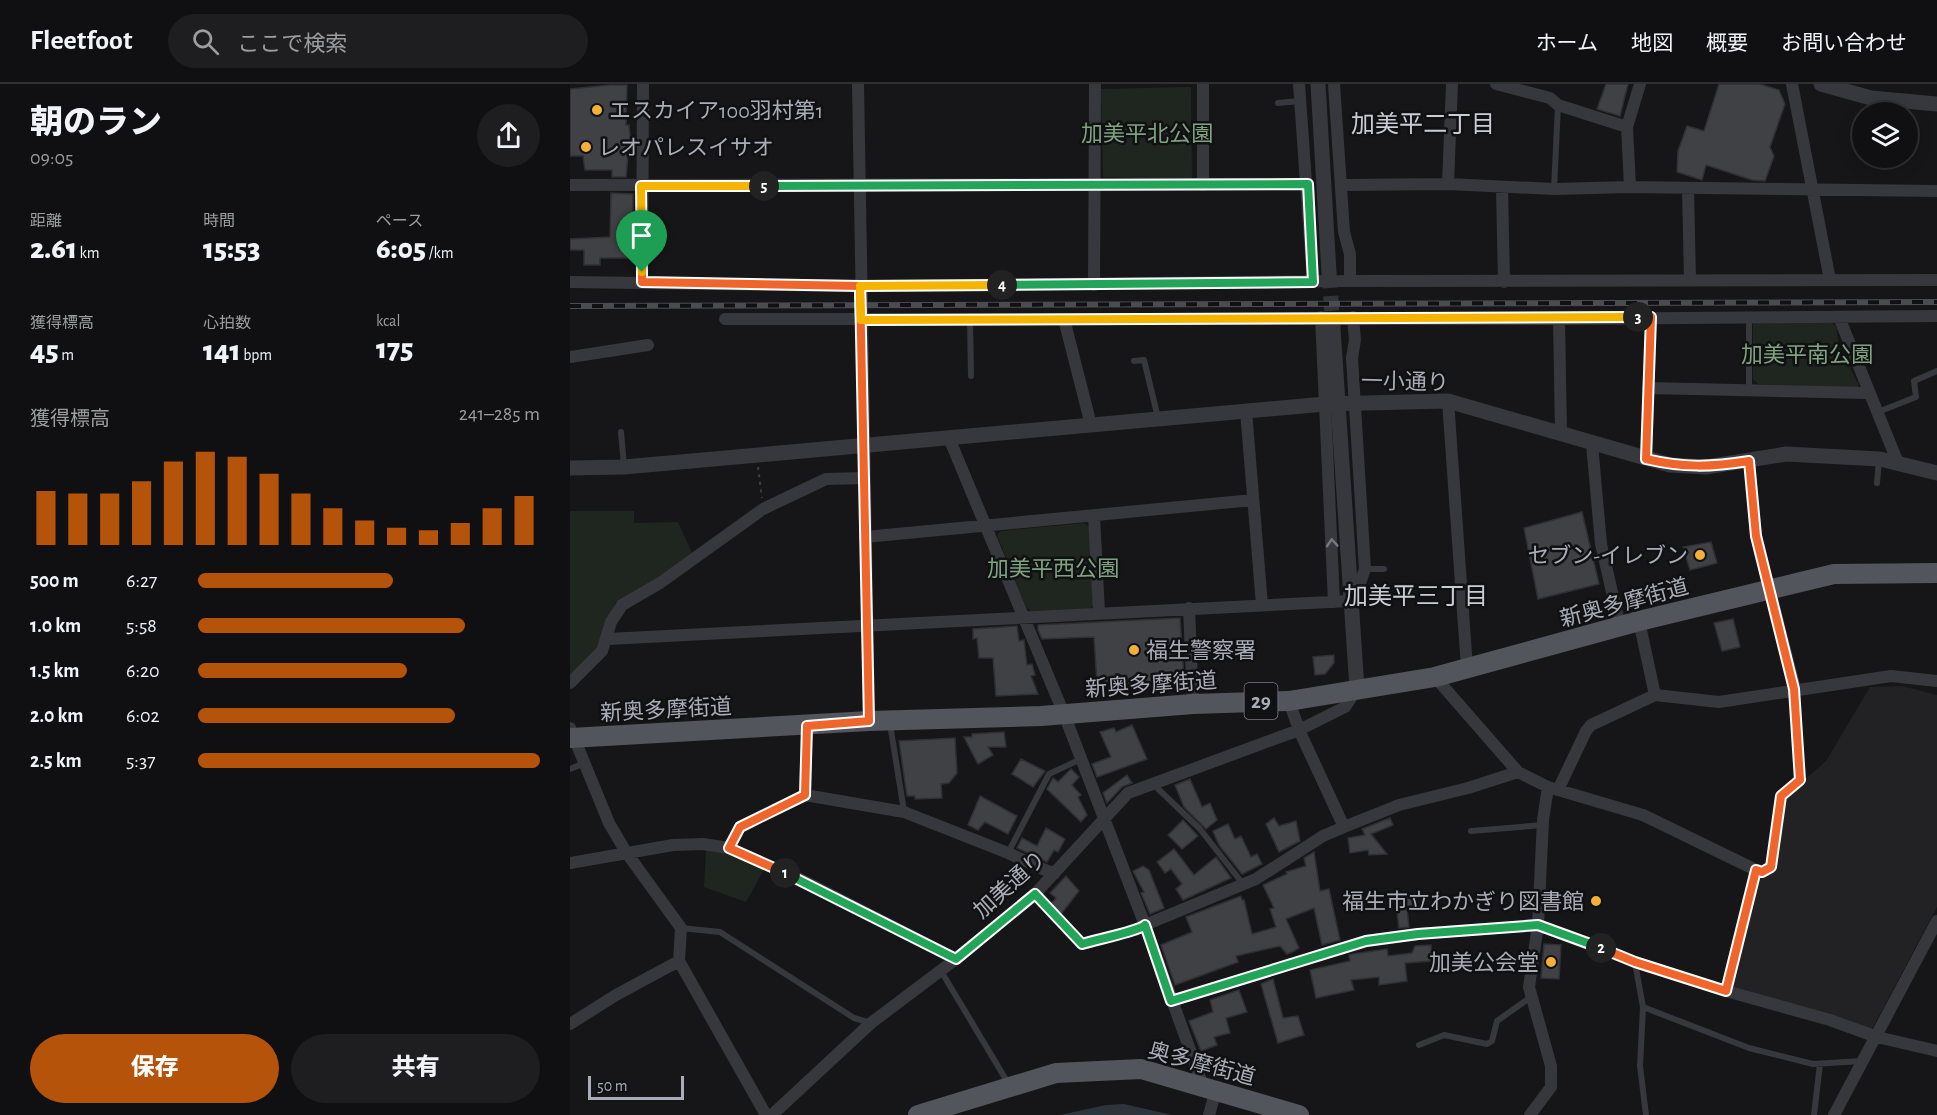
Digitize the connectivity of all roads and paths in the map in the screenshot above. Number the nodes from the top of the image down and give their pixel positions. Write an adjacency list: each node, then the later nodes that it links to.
1 (643, 84): 24 (street)
2 (858, 84): 25 (street)
3 (1095, 84): 21 (street)
4 (1203, 84): 22 (street)
5 (1299, 84): 13 (street)
6 (1318, 84): 32 (street)
7 (1334, 84): 23 (street)
8 (1452, 84): 19 (street)
9 (1496, 84): 16 (street)
10 (1640, 84): 17 (street)
11 (1792, 84): 30 (street)
12 (1821, 84): 15 (street)
13 (1300, 101): 14 (lane); 18 (street)
14 (1278, 103)
15 (1937, 104)
16 (1558, 105): 17 (street); 29 (lane)
17 (1627, 127): 26 (street)
18 (1308, 184): 22 (street); 39 (street)
19 (1449, 184): 23 (street); 27 (street)
20 (570, 185): 24 (street)
21 (1095, 185): 22 (street); 25 (street); 41 (street)
22 (1203, 185)
23 (1342, 185): 36 (street)
24 (641, 186): 25 (street); 38 (street)
25 (859, 186): 42 (street)
26 (1630, 187): 28 (street); 29 (street)
27 (1502, 188): 29 (street); 40 (street)
28 (1688, 188): 30 (street); 33 (street)
29 (1554, 189)
30 (1812, 191): 31 (street); 34 (street)
31 (1937, 191)
32 (1329, 273)
33 (1690, 280): 34 (street); 40 (street)
34 (1830, 280): 35 (street)
35 (1937, 280)
36 (1350, 281): 39 (street); 40 (street)
37 (570, 282): 38 (street)
38 (642, 282): 42 (street)
39 (1313, 282): 41 (street)
40 (1504, 282)
41 (1094, 285): 42 (street)
42 (860, 286): 53 (street)
43 (1937, 316): 48 (street)
44 (1321, 317): 45 (street); 51 (street); 65 (street)
45 (1353, 317): 52 (street); 64 (street)
46 (1651, 317): 47 (street); 52 (street); 60 (street)
47 (1749, 318): 48 (street); 61 (lane)
48 (1839, 318): 62 (street)
49 (725, 319): 53 (street)
50 (970, 319): 51 (street); 53 (street); 59 (lane)
51 (1064, 319): 69 (street)
52 (1559, 319): 71 (street)
53 (861, 320): 74 (street)
54 (1333, 328): 94 (street)
55 (648, 345): 56 (street)
56 (570, 357)
57 (1134, 361): 68 (lane)
58 (1937, 371): 67 (lane)
59 (971, 376)
60 (1648, 388): 61 (street); 76 (street)
61 (1749, 390): 62 (street)
62 (1868, 393): 67 (street)
63 (1448, 401): 64 (street, 一小通り); 71 (street, 一小通り); 102 (street)
64 (1352, 402): 65 (street, 一小通り); 91 (street)
65 (1328, 404): 66 (street, 一小通り); 94 (street, one-way to 65)
66 (1246, 411): 68 (street, 一小通り); 85 (street)
67 (1878, 412): 79 (street)
68 (1158, 418): 69 (street, 一小通り)
69 (1091, 425): 72 (street, 一小通り)
70 (621, 432): 80 (lane)
71 (1562, 434): 73 (street, 一小通り)
72 (950, 438): 74 (street, 一小通り); 88 (street)
73 (1592, 444): 76 (street, 一小通り); 99 (street)
74 (863, 446): 75 (street, 一小通り); 83 (street)
75 (756, 455): 80 (street, 一小通り); 86 (path)
76 (1646, 459): 78 (street, 一小通り)
77 (1880, 459): 78 (street, 一小通り); 79 (street, 一小通り); 84 (lane)
78 (1749, 461): 93 (street)
79 (1898, 462): 82 (street, 一小通り)
80 (624, 467): 81 (street, 一小通り)
81 (570, 468)
82 (1937, 473)
83 (863, 478): 86 (street); 89 (street)
84 (1877, 483)
85 (1253, 500): 87 (street); 95 (street)
86 (763, 509): 101 (street)
87 (1094, 516): 88 (street); 97 (street)
88 (986, 526): 89 (street); 98 (street)
89 (865, 537): 100 (street)
90 (1384, 568): 91 (lane)
91 (1365, 569): 94 (street)
92 (1937, 573): 93 (main road, 新奥多摩街道 / 29)
93 (1771, 589): 99 (main road, 新奥多摩街道 / 29); 107 (street)
94 (1346, 594): 95 (street); 106 (street)
95 (1262, 605): 96 (street)
96 (1189, 608): 97 (street); 110 (street)
97 (1099, 612): 98 (street)
98 (1023, 616): 100 (street); 111 (street)
99 (1630, 624): 102 (main road, 新奥多摩街道 / 29); 108 (street)
100 (867, 625): 101 (street); 112 (street)
101 (608, 639): 105 (street)
102 (1467, 668): 103 (main road, 新奥多摩街道 / 29)
103 (1434, 677): 106 (main road, 新奥多摩街道 / 29); 120 (street)
104 (1937, 681): 107 (street)
105 (570, 683)
106 (1357, 689): 109 (main road, 新奥多摩街道 / 29); 115 (street, 加美通り)
107 (1794, 689): 108 (street); 133 (lane)
108 (1655, 695): 122 (street)
109 (1289, 700): 110 (main road, 新奥多摩街道 / 29); 115 (street)
110 (1193, 704): 111 (main road, 新奥多摩街道 / 29)
111 (1064, 714): 113 (main road, 新奥多摩街道 / 29); 117 (street)
112 (869, 721): 113 (main road, 新奥多摩街道 / 29); 114 (main road, 新奥多摩街道 / 29)
113 (889, 721): 124 (lane)
114 (807, 726): 116 (main road, 新奥多摩街道 / 29); 123 (street)
115 (1299, 730): 121 (street, 加美通り); 127 (street)
116 (571, 735): 118 (street)
117 (1081, 759): 125 (street); 131 (lane)
118 (585, 763): 119 (lane); 130 (street)
119 (570, 769)
120 (1518, 772): 122 (street); 127 (street)
121 (1154, 785): 125 (street, 加美通り); 135 (lane)
122 (1553, 789): 126 (street); 133 (street)
123 (805, 795): 124 (street); 129 (street)
124 (904, 812): 131 (street)
125 (1103, 819): 134 (street, 加美通り); 138 (street)
126 (1543, 825): 128 (lane); 139 (street)
127 (1344, 827): 135 (street)
128 (1471, 831)
129 (729, 848): 130 (street); 141 (street)
130 (626, 852): 132 (street); 140 (street)
131 (1008, 853): 134 (street)
132 (570, 864)
133 (1756, 870): 145 (street)
134 (1054, 874): 136 (street, 加美通り)
135 (1243, 884): 138 (street)
136 (1035, 894): 138 (lane); 141 (street, 加美通り)
137 (1937, 921): 151 (street)
138 (1145, 925): 147 (street)
139 (1538, 925): 143 (street); 146 (street); 147 (street)
140 (681, 928): 142 (street); 149 (lane)
141 (956, 959): 144 (street, 加美通り)
142 (680, 961): 150 (street); 158 (street)
143 (1635, 962): 145 (street); 148 (lane)
144 (940, 970): 149 (street, 加美通り); 156 (lane)
145 (1726, 991): 151 (street)
146 (1531, 997): 152 (lane); 163 (street)
147 (1171, 1001): 157 (street)
148 (1643, 1007): 155 (lane); 164 (lane)
149 (871, 1023): 159 (street, 加美通り)
150 (570, 1024)
151 (1877, 1038): 153 (street); 154 (street)
152 (1419, 1045)
153 (1937, 1051)
154 (1862, 1061): 155 (lane); 166 (street)
155 (1820, 1064): 165 (lane)
156 (1010, 1087): 157 (main road, 奥多摩街道); 160 (main road, 奥多摩街道)
157 (1211, 1092): 161 (street); 162 (main road, 奥多摩街道)
158 (766, 1115)
159 (772, 1115)
160 (918, 1115)
161 (1209, 1115)
162 (1299, 1115)
163 (1530, 1115)
164 (1646, 1115)
165 (1814, 1115)
166 (1834, 1115)

